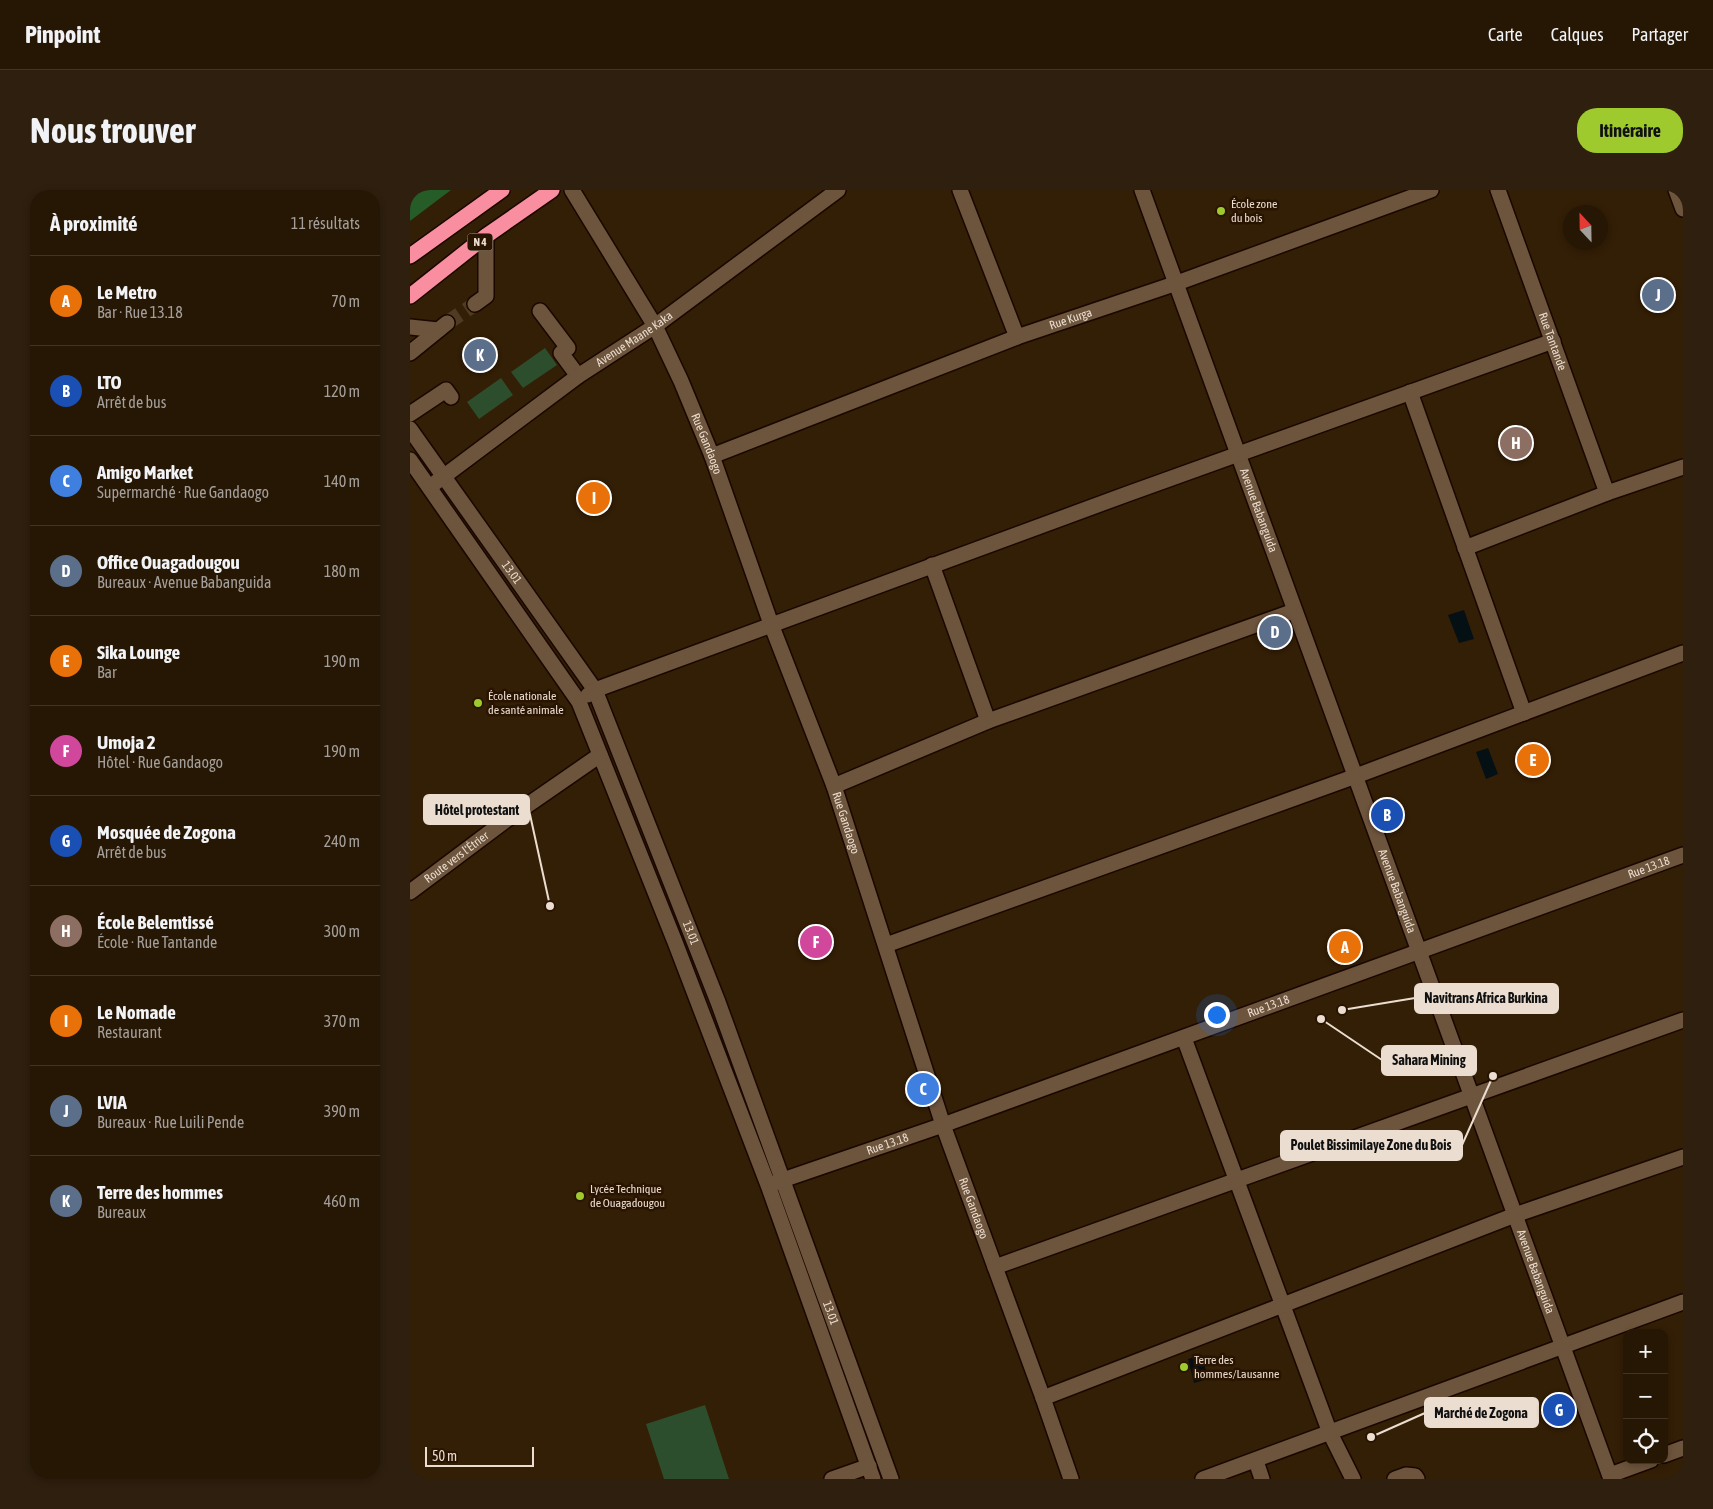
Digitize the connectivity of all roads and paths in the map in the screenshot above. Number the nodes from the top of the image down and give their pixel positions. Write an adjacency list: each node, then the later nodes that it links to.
1 (502, 190): 12 (highway, N 4)
2 (552, 190): 11 (highway, N 4)
3 (572, 190): 17 (street, Rue Gandaogo)
4 (838, 190): 17 (street, Avenue Maane Kaka)
5 (960, 190): 19 (street)
6 (1142, 190): 13 (street, Avenue Babanguida)
7 (1431, 190): 13 (street, Rue Kurga)
8 (1498, 190): 20 (street, Rue Tantande)
9 (1676, 190): 10 (street)
10 (1683, 209)
11 (486, 236): 14 (highway, N 4); 15 (street)
12 (410, 256)
13 (1176, 283): 19 (street, Rue Kurga); 27 (street, Avenue Babanguida)
14 (410, 296)
15 (475, 304)
16 (540, 311): 22 (street)
17 (655, 326): 22 (street, Avenue Maane Kaka); 28 (street, Rue Gandaogo)
18 (410, 327): 21 (street)
19 (1017, 337): 28 (street, Rue Kurga)
20 (1553, 341): 23 (street); 33 (street, Rue Tantande)
21 (410, 354)
22 (578, 376): 31 (street, Avenue Maane Kaka)
23 (1410, 392): 27 (street); 34 (street)
24 (451, 397): 25 (street)
25 (410, 414)
26 (410, 429): 31 (street, 13.01)
27 (1237, 453): 35 (street); 36 (street, Avenue Babanguida)
28 (712, 456): 37 (street, Rue Gandaogo)
29 (410, 460): 32 (street, 13.01)
30 (1683, 467): 33 (street)
31 (444, 477): 32 (street, Avenue Maane Kaka); 39 (street, 13.01)
32 (429, 487): 40 (street, 13.01)
33 (1607, 493): 34 (street)
34 (1465, 548): 41 (street)
35 (932, 564): 37 (street); 42 (street)
36 (1294, 611): 42 (street); 44 (street, Avenue Babanguida)
37 (771, 624): 39 (street); 45 (street, Rue Gandaogo)
38 (1683, 654): 41 (street)
39 (595, 690): 40 (street); 56 (street, 13.01)
40 (579, 702): 43 (street, 13.01)
41 (1524, 712): 44 (street)
42 (988, 721): 45 (street)
43 (600, 755): 47 (street, Route vers l'Étrier); 56 (street, 13.01)
44 (1356, 776): 48 (street); 49 (street, Avenue Babanguida)
45 (834, 786): 48 (street, Rue Gandaogo)
46 (1683, 855): 49 (street, Rue 13.18)
47 (410, 892)
48 (886, 945): 53 (street, Rue Gandaogo)
49 (1419, 953): 51 (street, Rue 13.18); 52 (street, Avenue Babanguida)
50 (1683, 1020): 52 (street)
51 (1184, 1038): 53 (street, Rue 13.18); 55 (street)
52 (1472, 1096): 55 (street); 57 (street, Avenue Babanguida)
53 (943, 1125): 56 (street, Rue 13.18); 58 (street, Rue Gandaogo)
54 (1683, 1157): 57 (street)
55 (1238, 1180): 58 (street); 60 (street)
56 (775, 1182): 68 (street, 13.01); 71 (street, 13.01)
57 (1515, 1215): 60 (street); 61 (street, Avenue Babanguida)
58 (995, 1267): 62 (street, Rue Gandaogo)
59 (1683, 1302): 61 (street)
60 (1282, 1304): 62 (street); 63 (street)
61 (1561, 1346): 63 (street); 69 (street, Avenue Babanguida)
62 (1043, 1398): 72 (street, Rue Gandaogo)
63 (1330, 1432): 66 (street); 75 (street)
64 (1683, 1448): 65 (street)
65 (1668, 1454)
66 (1256, 1461): 73 (street); 74 (street)
67 (1642, 1464): 69 (street)
68 (871, 1473): 70 (street)
69 (1611, 1477)
70 (832, 1479)
71 (891, 1479)
72 (1071, 1479)
73 (1203, 1479)
74 (1262, 1479)
75 (1353, 1479)
76 (1395, 1479): 77 (street)
77 (1418, 1479)

